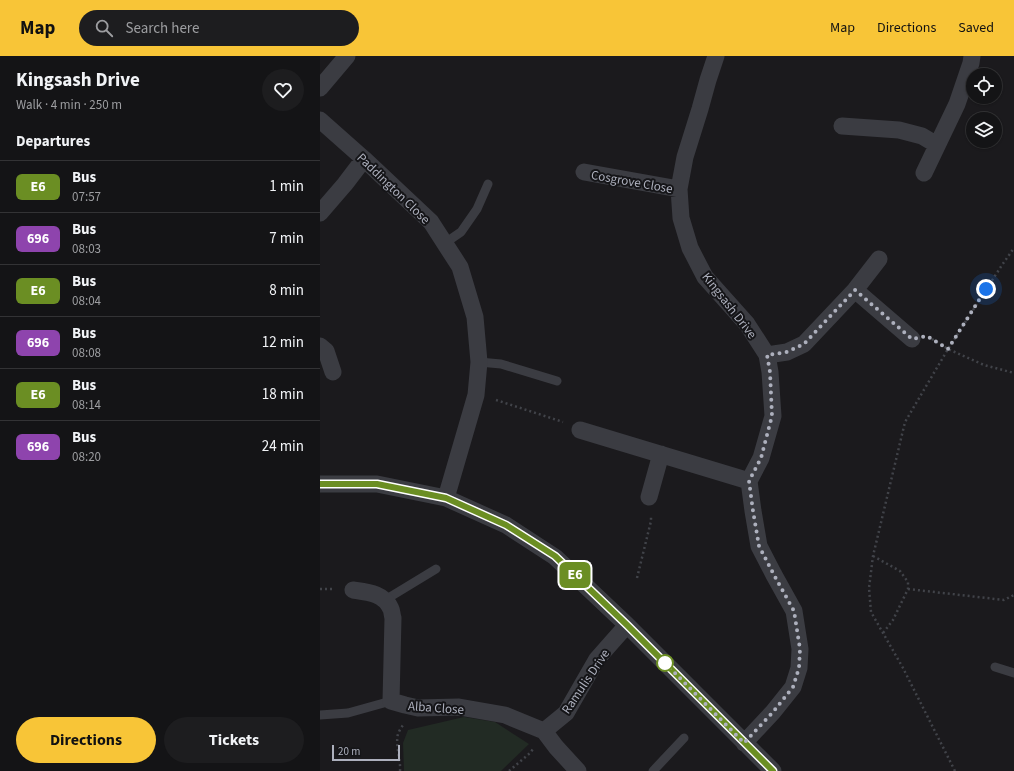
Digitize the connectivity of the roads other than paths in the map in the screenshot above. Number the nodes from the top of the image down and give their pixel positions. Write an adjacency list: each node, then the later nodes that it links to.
1 (347, 56): 4 (street)
2 (716, 56): 12 (street, Kingsash Drive)
3 (972, 56): 7 (street)
4 (320, 88)
5 (320, 120): 8 (street, Paddington Close)
6 (842, 126): 7 (street)
7 (937, 145): 10 (street)
8 (364, 159): 13 (street); 14 (street, Paddington Close)
9 (584, 172): 12 (street, Cosgrove Close)
10 (924, 173)
11 (488, 184): 14 (lane)
12 (679, 189): 19 (street, Kingsash Drive)
13 (320, 213)
14 (445, 243): 20 (street, Paddington Close)
15 (879, 259): 16 (street)
16 (855, 290): 17 (street); 19 (street)
17 (912, 339)
18 (320, 346): 21 (street)
19 (767, 355): 25 (street, Kingsash Drive)
20 (479, 362): 22 (lane); 28 (street, Paddington Close)
21 (333, 372)
22 (557, 381)
23 (580, 430): 24 (street)
24 (661, 454): 25 (street); 27 (street)
25 (749, 481): 39 (street)
26 (320, 484): 28 (street)
27 (649, 497)
28 (446, 498): 32 (street)
29 (436, 569): 31 (lane)
30 (353, 590): 31 (street)
31 (385, 600): 35 (street, Alba Close)
32 (627, 625): 37 (street, Ramulis Drive); 39 (street)
33 (995, 667): 34 (lane)
34 (1014, 672)
35 (398, 703): 36 (lane); 37 (street, Alba Close)
36 (320, 715)
37 (544, 732): 40 (street)
38 (684, 738): 41 (lane)
39 (744, 743): 42 (street)
40 (578, 771)
41 (653, 771)
42 (773, 771)

